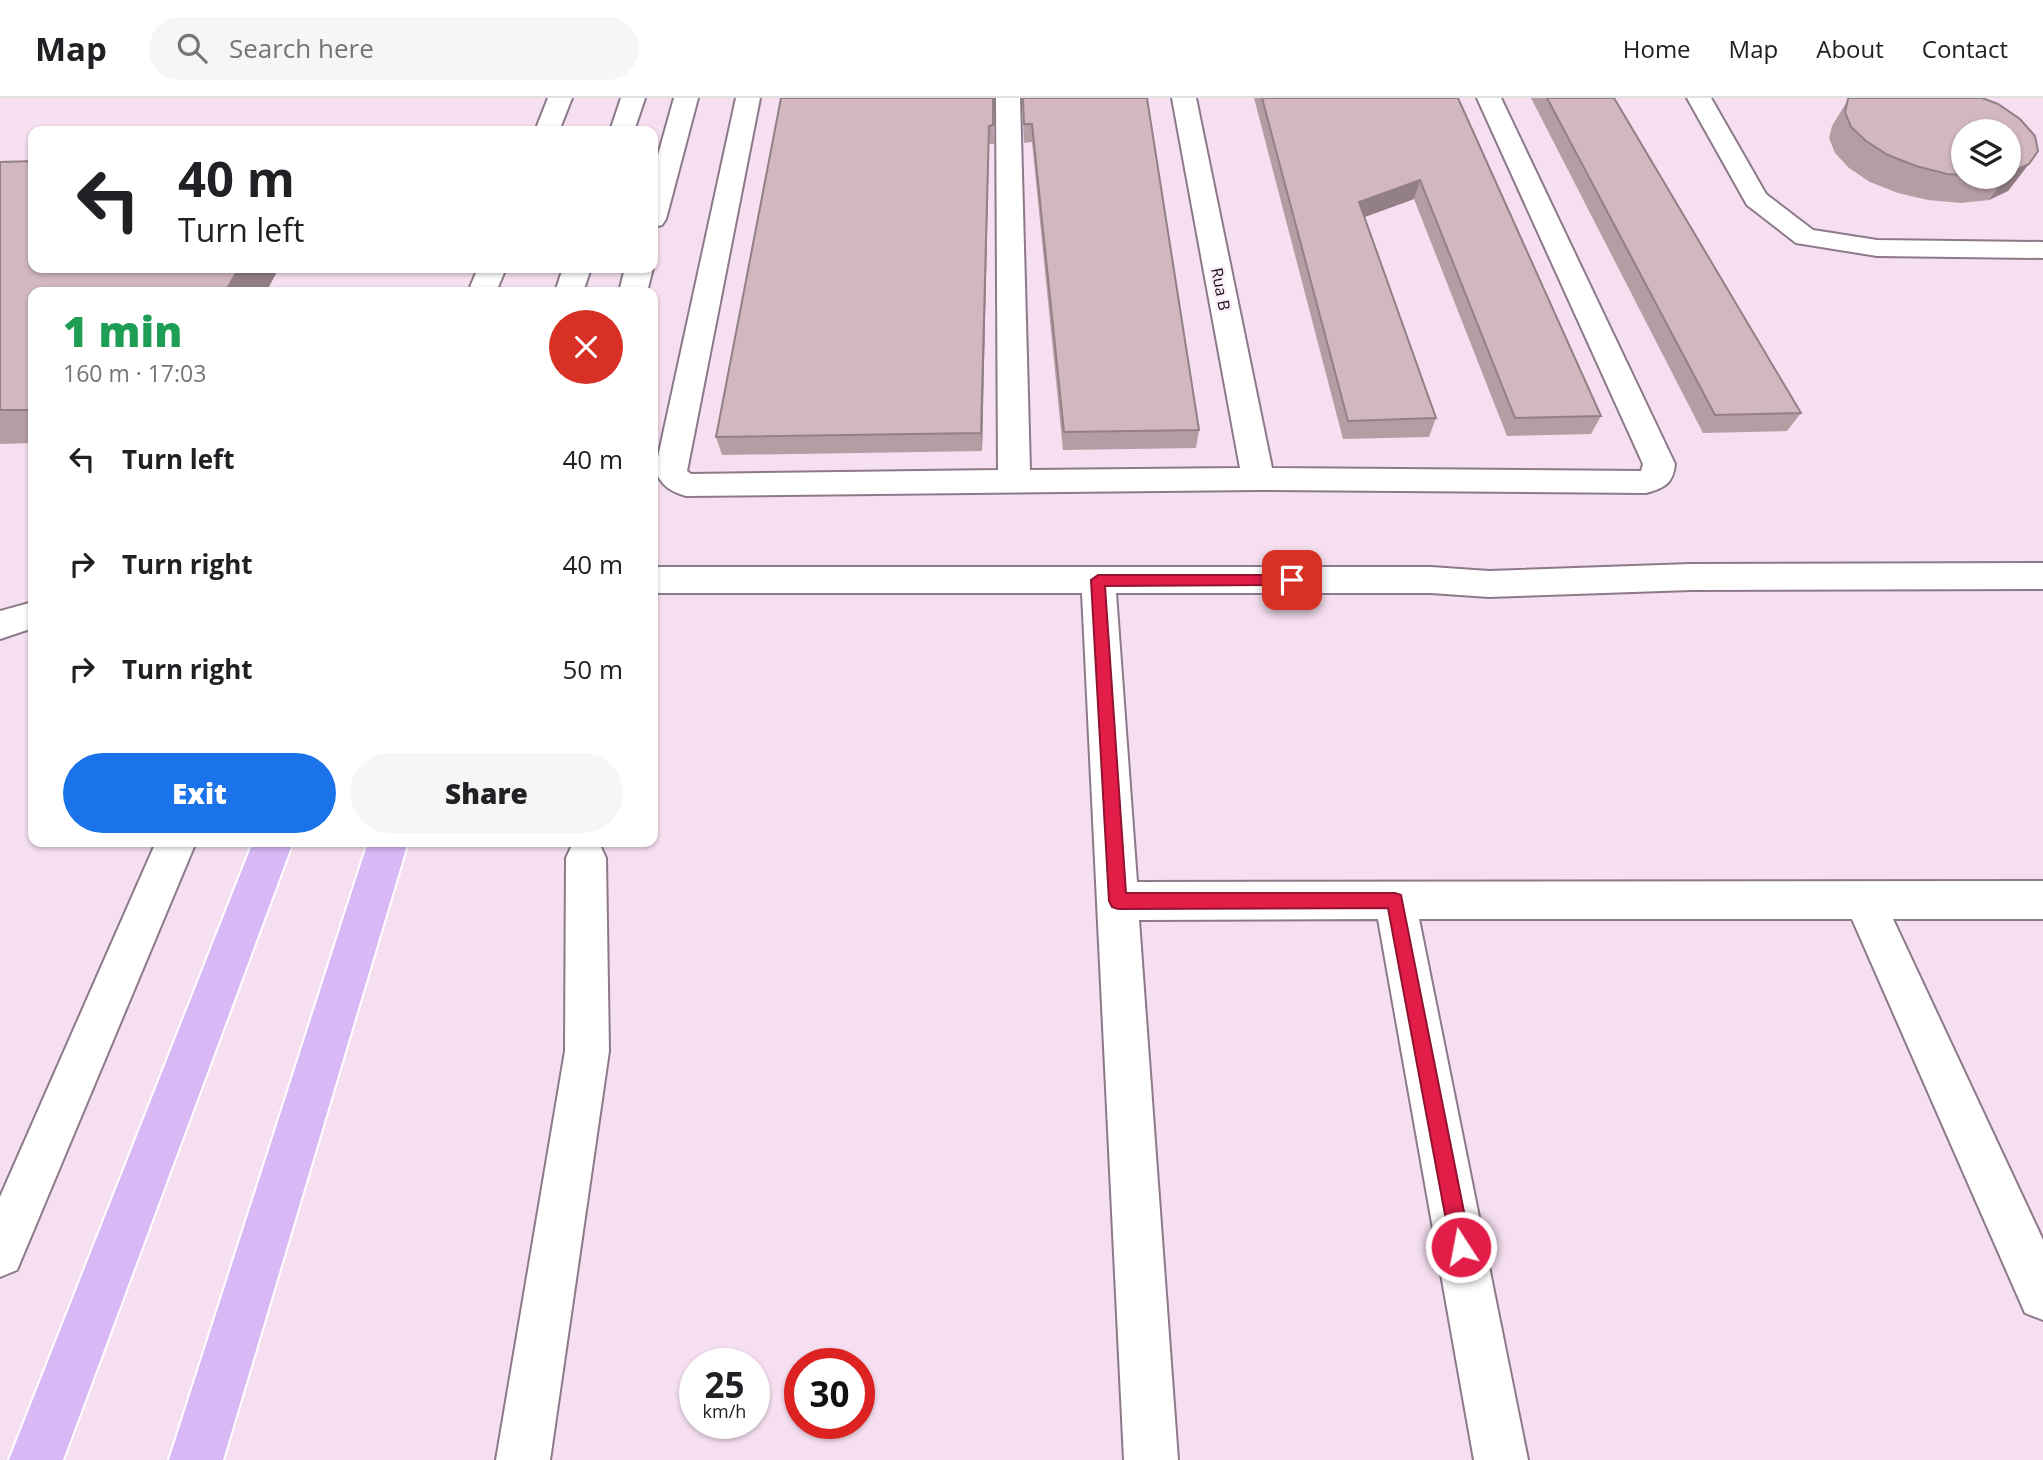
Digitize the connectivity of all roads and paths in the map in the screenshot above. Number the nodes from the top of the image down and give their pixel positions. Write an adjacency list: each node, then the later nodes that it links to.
1 (560, 98): 9 (street)
2 (633, 98): 10 (street)
3 (686, 98): 11 (street)
4 (747, 98): 14 (street)
5 (1008, 98): 14 (street)
6 (1184, 98): 13 (street, Rua B)
7 (1489, 98): 13 (street)
8 (1699, 98): 12 (street)
9 (549, 126)
10 (624, 126)
11 (658, 201)
12 (2043, 250)
13 (1258, 480): 14 (street)
14 (1014, 482)
15 (2043, 576): 17 (street)
16 (658, 580): 17 (street)
17 (1098, 580): 26 (street)
18 (28, 617): 19 (street)
19 (0, 625)
20 (174, 847): 28 (street)
21 (271, 847): 30 (main road)
22 (386, 847): 31 (main road)
23 (586, 858): 32 (street)
24 (1395, 900): 26 (street); 27 (street); 34 (street)
25 (2043, 900): 27 (street)
26 (1118, 901): 33 (street)
27 (1864, 901): 29 (street)
28 (0, 1253)
29 (2043, 1295)
30 (36, 1460)
31 (196, 1460)
32 (523, 1460)
33 (1151, 1460)
34 (1501, 1460)

